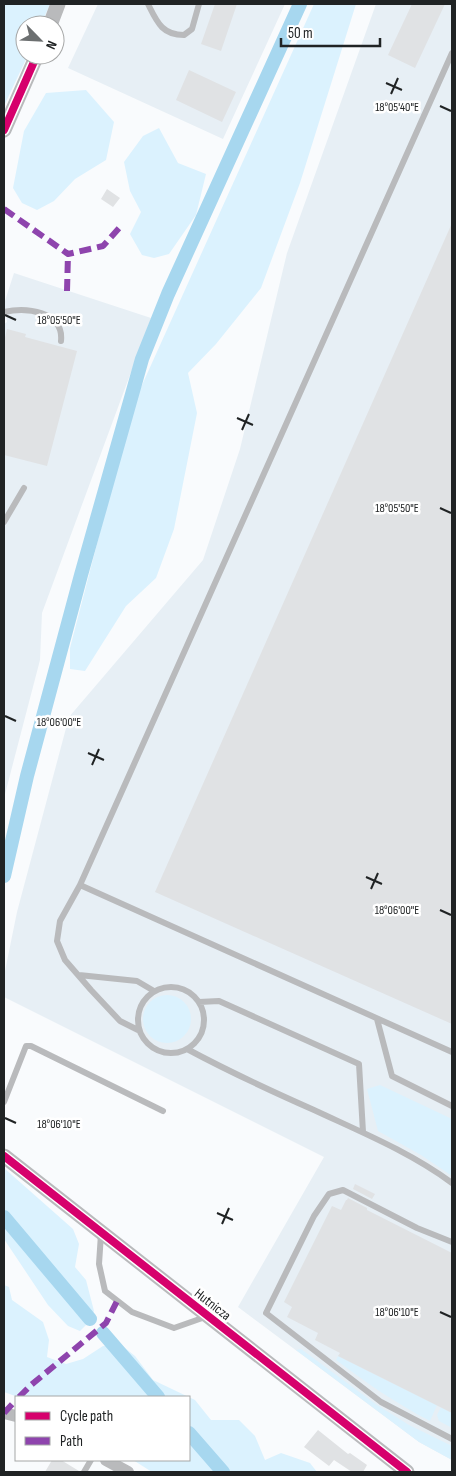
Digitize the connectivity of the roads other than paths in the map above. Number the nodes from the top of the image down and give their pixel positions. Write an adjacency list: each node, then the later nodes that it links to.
1 (148, 4): 2 (lane)
2 (199, 4)
3 (452, 54): 10 (lane)
4 (33, 65): 5 (street)
5 (4, 130)
6 (4, 312): 7 (lane)
7 (60, 341)
8 (24, 488): 9 (lane)
9 (4, 522)
10 (80, 885): 11 (lane); 14 (lane)
11 (79, 975): 12 (lane); 15 (lane)
12 (154, 991): 13 (lane); 15 (lane)
13 (199, 1002): 16 (lane); 21 (lane)
14 (377, 1019): 17 (lane); 19 (lane)
15 (138, 1030): 16 (lane)
16 (187, 1049): 21 (lane)
17 (452, 1052)
18 (4, 1102): 20 (lane)
19 (452, 1106)
20 (163, 1111)
21 (363, 1132): 23 (lane)
22 (4, 1156): 24 (street, Hutnicza)
23 (452, 1183)
24 (102, 1233): 26 (street, Hutnicza); 26 (lane)
25 (452, 1242): 27 (lane)
26 (208, 1316): 32 (street, Hutnicza)
27 (452, 1439)
28 (90, 1461): 30 (lane)
29 (108, 1461): 31 (street)
30 (84, 1472)
31 (128, 1472)
32 (407, 1472)

